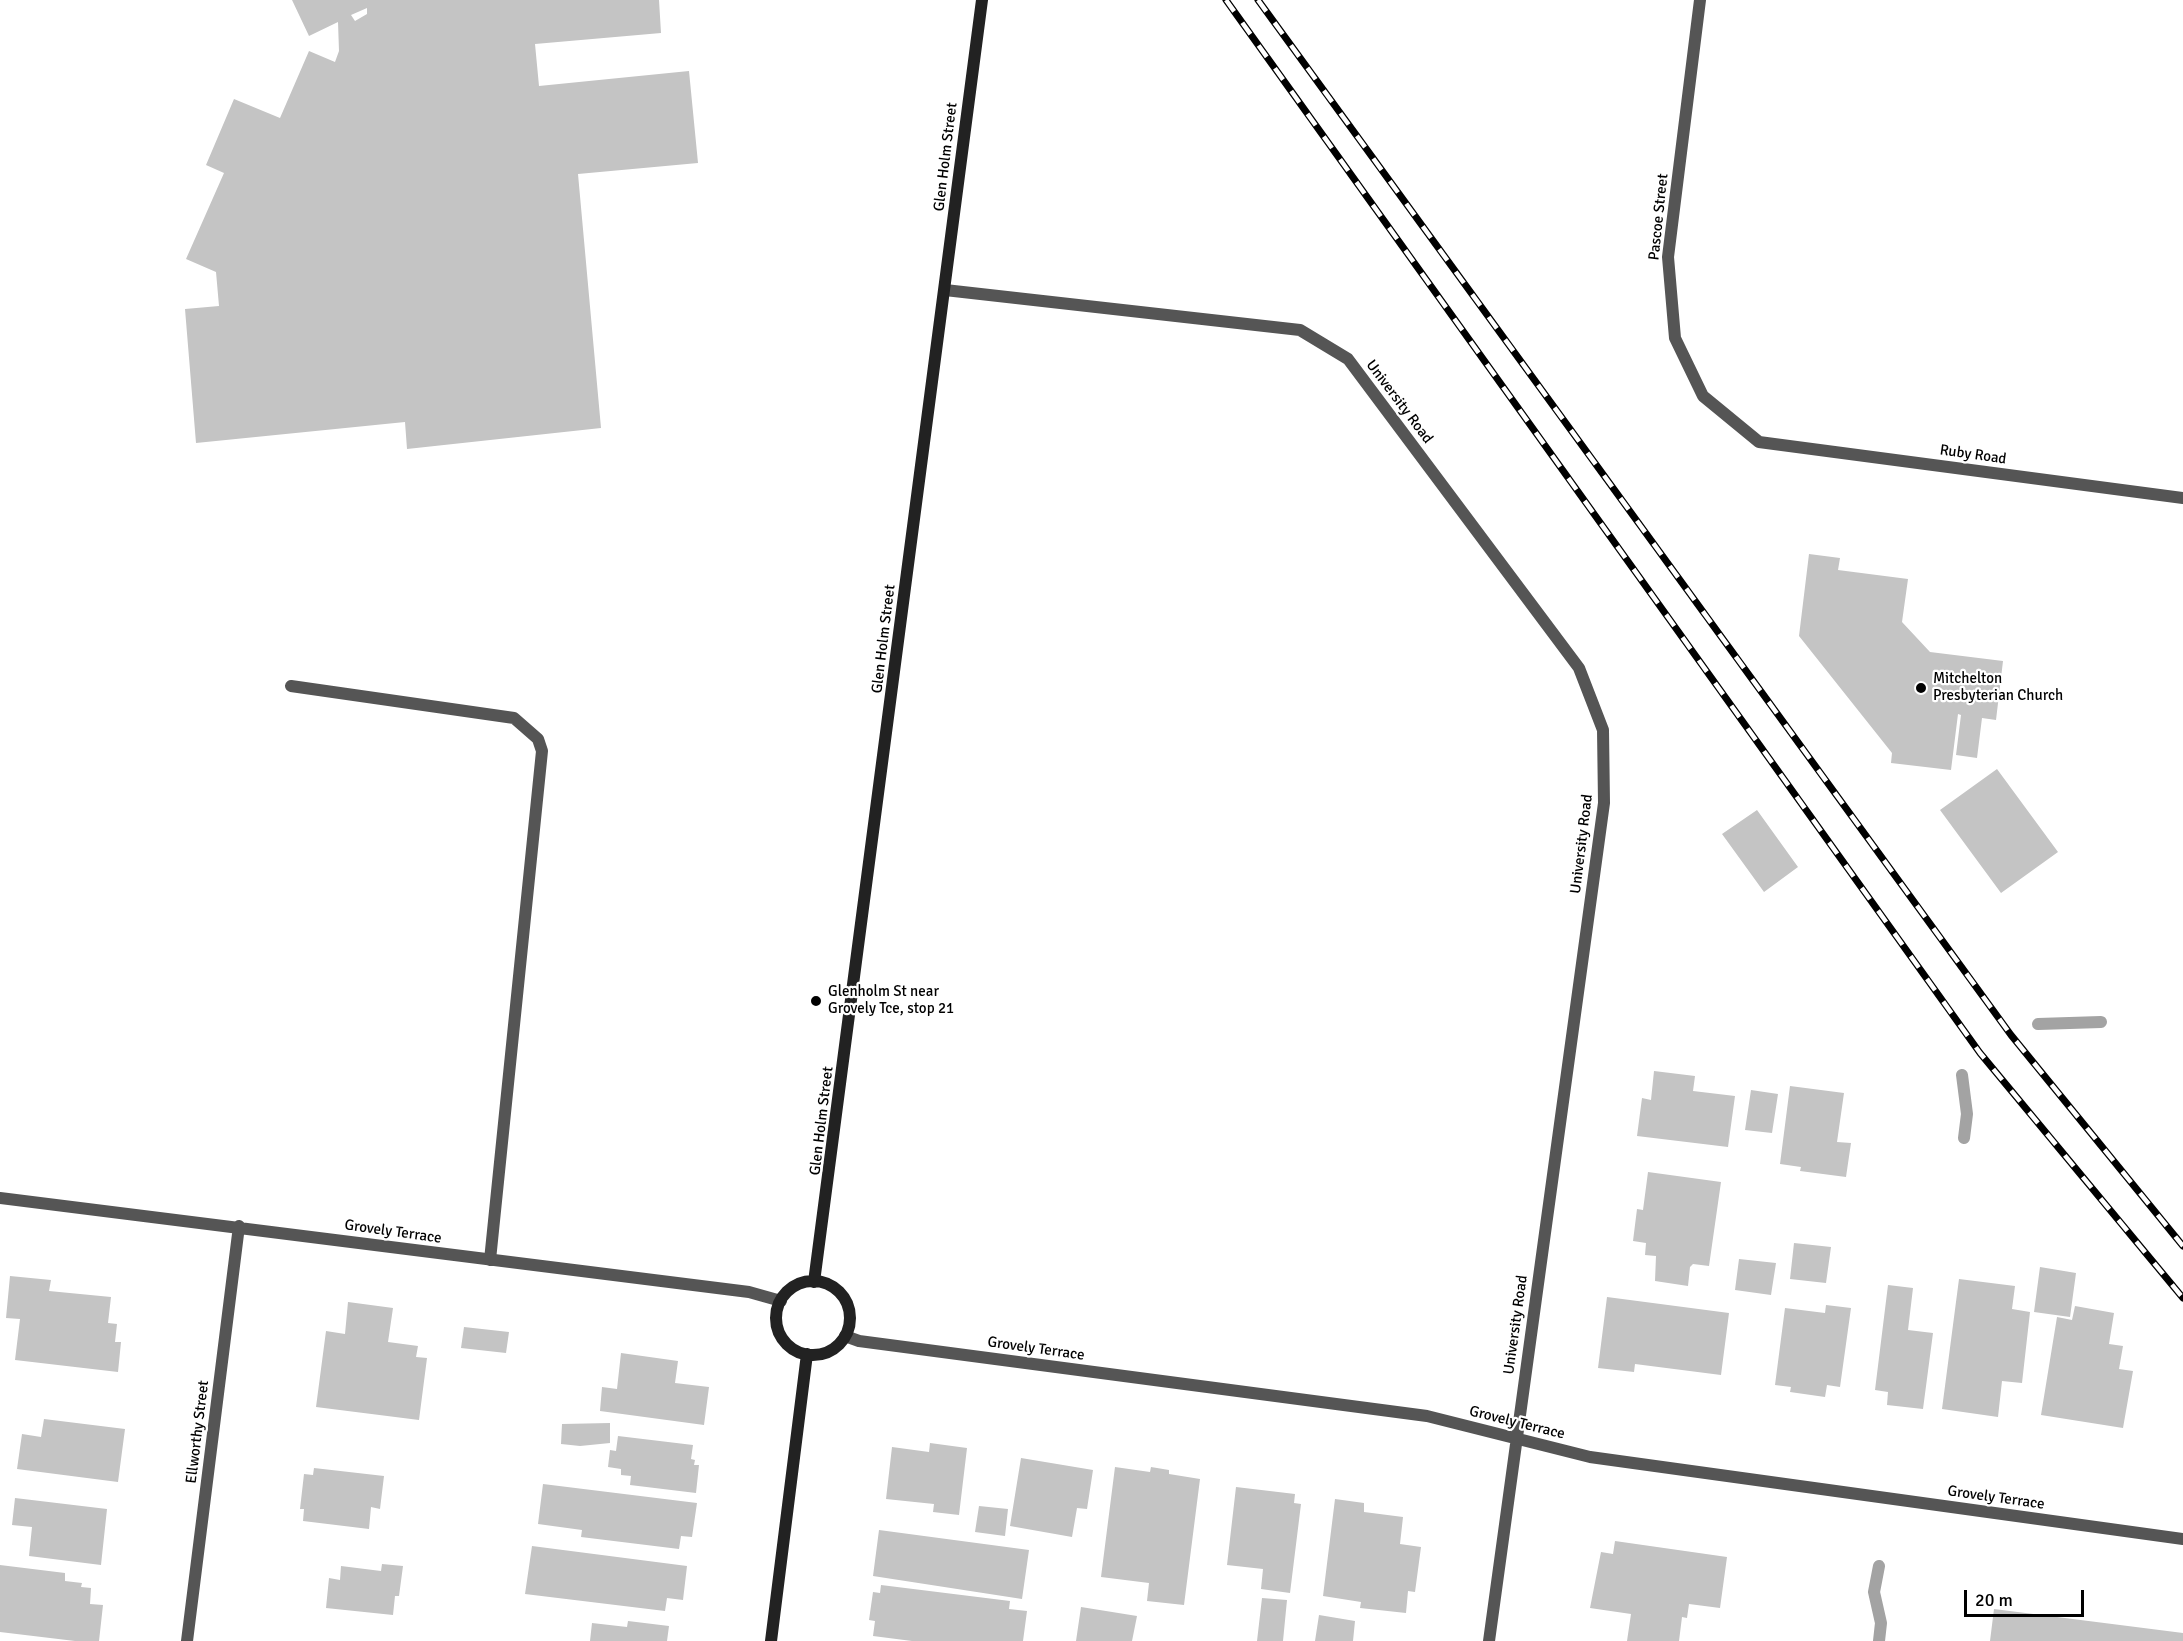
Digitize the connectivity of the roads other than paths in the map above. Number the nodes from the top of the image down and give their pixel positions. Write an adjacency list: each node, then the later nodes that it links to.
1 (982, 0): 3 (street, Glen Holm Street)
2 (1700, 0): 4 (street, Pascoe Street)
3 (945, 290): 10 (street, Glen Holm Street); 14 (street, University Road)
4 (1759, 442): 5 (street, Ruby Road)
5 (2183, 498)
6 (291, 686): 9 (street)
7 (0, 1198): 8 (street, Grovely Terrace)
8 (239, 1226): 9 (street, Grovely Terrace); 16 (street, Ellworthy Street)
9 (490, 1260): 11 (street, Grovely Terrace)
10 (814, 1282): 11 (street); 12 (street)
11 (781, 1301): 13 (street)
12 (845, 1336): 13 (street); 14 (street, Grovely Terrace)
13 (807, 1354): 17 (street)
14 (1516, 1438): 15 (street, Grovely Terrace); 18 (street, University Road)
15 (2183, 1539)
16 (187, 1641)
17 (771, 1641)
18 (1489, 1641)

